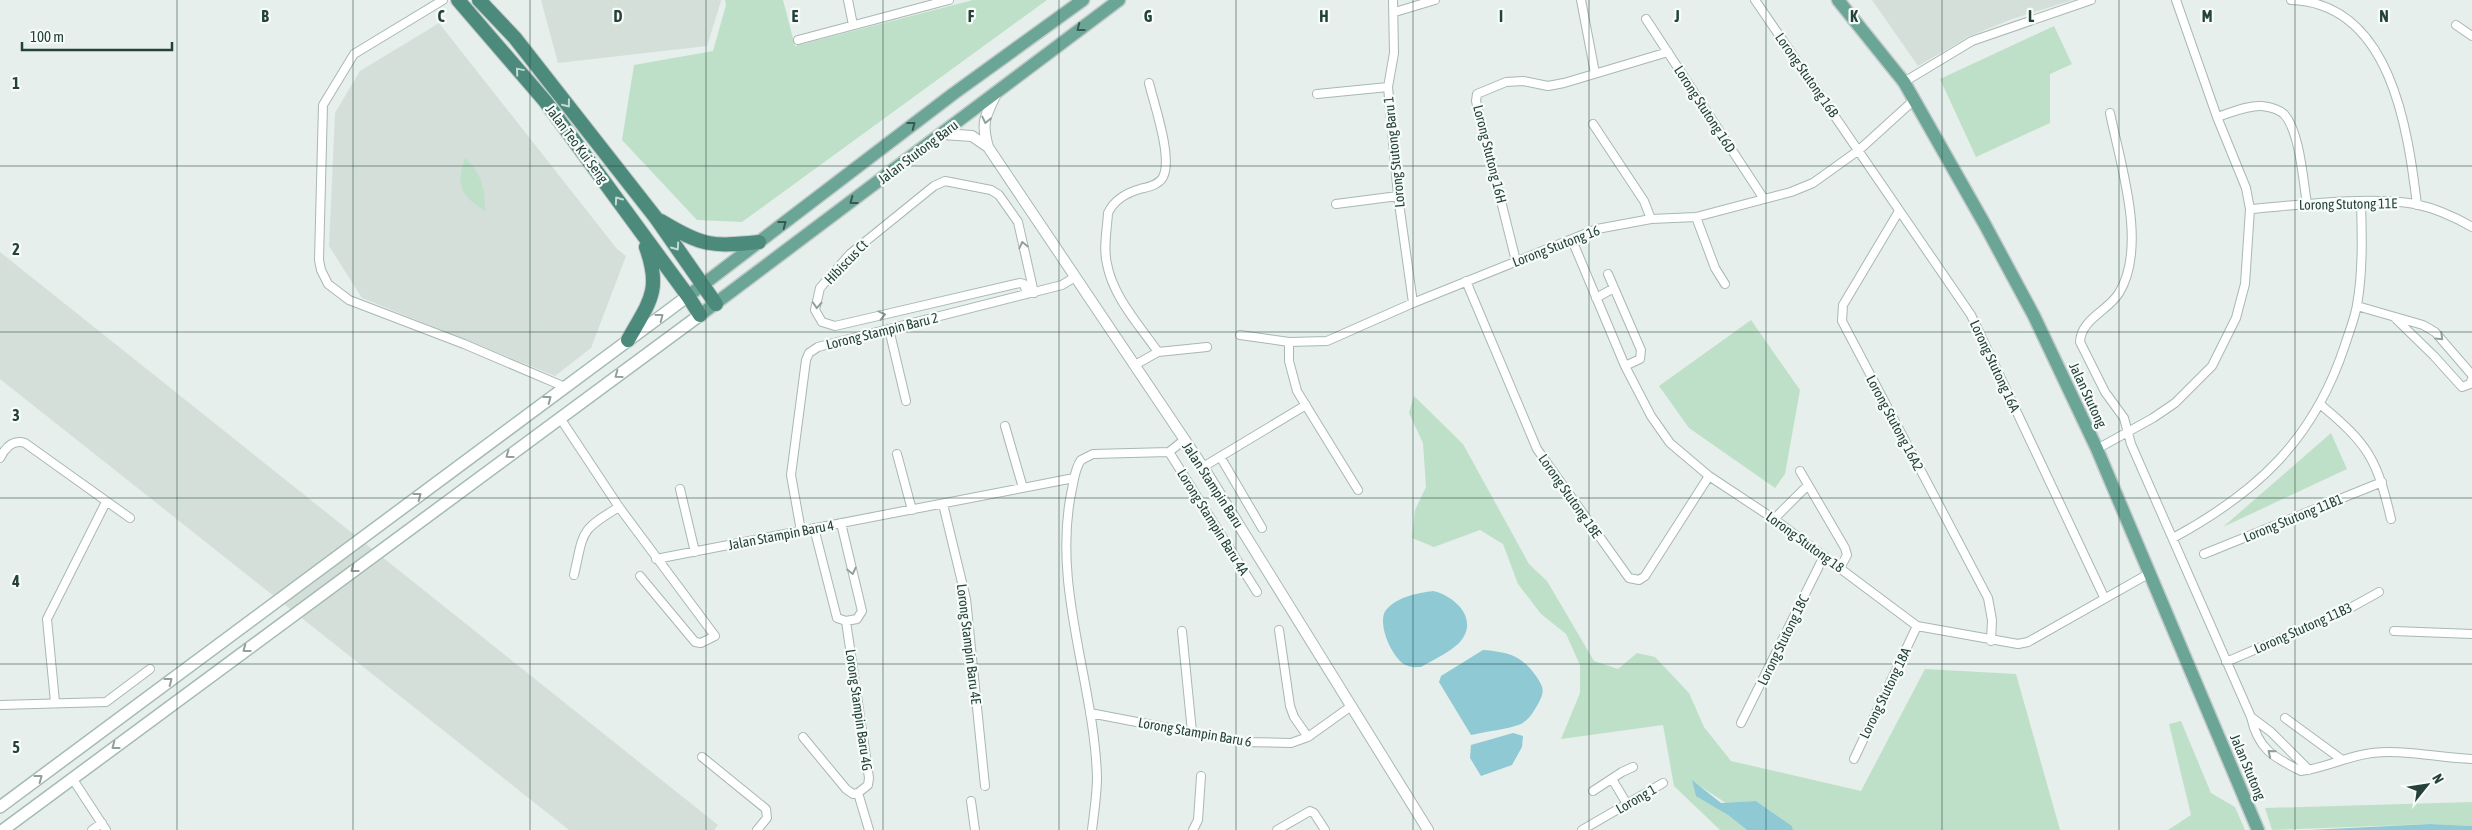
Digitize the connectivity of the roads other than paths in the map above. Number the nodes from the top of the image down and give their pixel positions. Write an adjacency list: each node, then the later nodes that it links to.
1 (444, 0): 77 (street)
2 (458, 0): 49 (highway, Jalan Teo Kui Seng, one-way to 2)
3 (479, 0): 46 (highway, Jalan Teo Kui Seng, one-way to 46)
4 (848, 0): 19 (street)
5 (949, 0): 19 (street)
6 (1083, 0): 16 (main road, Jalan Stutong Baru)
7 (1120, 0): 28 (main road, Jalan Stutong Baru, one-way to 28)
8 (1393, 0): 17 (street, Lorong Stutong Baru 1)
9 (1435, 0): 17 (street)
10 (1581, 0): 24 (street)
11 (1755, 0): 36 (street, Lorong Stutong 16B)
12 (1838, 0): 25 (main road, Jalan Stutong)
13 (2091, 0): 25 (street)
14 (2176, 0): 32 (street)
15 (2291, 0): 42 (street)
16 (1071, 5): 51 (main road, Jalan Stutong Baru, one-way to 16)
17 (1395, 12): 27 (street, Lorong Stutong Baru 1)
18 (1646, 19): 23 (street, Lorong Stutong 16D)
19 (854, 25): 22 (street)
20 (2456, 25): 21 (street)
21 (2472, 36)
22 (798, 40)
23 (1668, 52): 24 (street, Lorong Stutong 16H); 38 (street, Lorong Stutong 16D)
24 (1595, 73): 52 (street, Lorong Stutong 16H)
25 (1904, 82): 30 (main road, Jalan Stutong)
26 (1149, 83): 72 (street)
27 (1388, 87): 29 (street); 37 (street, Lorong Stutong Baru 1)
28 (996, 94): 34 (main road, Jalan Stutong Baru); 35 (street, Jalan Stampin Baru, one-way to 35)
29 (1317, 94)
30 (1913, 101): 36 (street, Lorong Stutong 16); 85 (main road, Jalan Stutong)
31 (2110, 113): 83 (street)
32 (2217, 117): 41 (street); 43 (street)
33 (1593, 124): 47 (street)
34 (942, 134): 35 (street, Jalan Stampin Baru); 63 (main road, Jalan Stutong Baru, one-way to 63)
35 (988, 147): 54 (street, Jalan Stampin Baru)
36 (1859, 150): 38 (street, Lorong Stutong 16); 44 (street, Lorong Stutong 16A)
37 (1398, 196): 40 (street); 62 (street, Lorong Stutong Baru 1)
38 (1764, 199): 45 (street, Lorong Stutong 16)
39 (2361, 202): 41 (street, Lorong Stutong 11E); 42 (street, Lorong Stutong 11E); 64 (street)
40 (1336, 204)
41 (2307, 204): 43 (street, Lorong Stutong 11E)
42 (2417, 205): 48 (street, Lorong Stutong 11E)
43 (2250, 209): 83 (street)
44 (1899, 211): 121 (street, Lorong Stutong 16A); 128 (street, Lorong Stutong 16A2)
45 (1696, 217): 47 (street, Lorong Stutong 16); 56 (street)
46 (656, 218): 51 (highway); 57 (highway, Jalan Teo Kui Seng, one-way to 57)
47 (1651, 219): 50 (street, Lorong Stutong 16)
48 (2472, 227)
49 (638, 228): 60 (highway, Jalan Teo Kui Seng); 69 (highway)
50 (1572, 240): 52 (street, Lorong Stutong 16); 61 (street, Lorong Stutong 18)
51 (759, 242): 57 (main road, Jalan Stutong Baru)
52 (1516, 261): 55 (street, Lorong Stutong 16)
53 (1608, 274): 58 (street)
54 (1075, 277): 59 (street, Lorong Stampin Baru 2); 73 (street, Jalan Stampin Baru)
55 (1466, 281): 62 (street, Lorong Stutong 16); 92 (street, Lorong Stutong 18E)
56 (1725, 284)
57 (702, 285): 60 (main road, Jalan Stutong Baru); 63 (highway)
58 (1614, 288): 61 (street); 74 (street)
59 (1030, 293): 59 (street, Hibiscus Ct, one-way to 59); 67 (street, Lorong Stampin Baru 2)
60 (688, 296): 65 (highway); 69 (main road, one-way to 60)
61 (1596, 298): 74 (street, Lorong Stutong 18)
62 (1413, 303): 70 (street, Lorong Stutong 16)
63 (716, 304): 65 (main road, Jalan Stutong Baru)
64 (2357, 306): 66 (street); 80 (street)
65 (700, 315): 81 (main road, one-way to 81)
66 (2396, 319): 75 (street, one-way to 75); 76 (street)
67 (889, 329): 78 (street); 109 (street, Lorong Stampin Baru 2)
68 (1240, 335): 70 (street, Lorong Stutong 16)
69 (628, 340): 77 (main road)
70 (1289, 342): 79 (street)
71 (1207, 347): 72 (street)
72 (1158, 352): 73 (street)
73 (1135, 365): 84 (street, Jalan Stampin Baru)
74 (1625, 366): 92 (street, Lorong Stutong 18)
75 (2472, 374)
76 (2472, 379)
77 (565, 387): 156 (main road, one-way to 77)
78 (906, 402)
79 (1306, 405): 89 (street); 98 (street)
80 (2320, 405): 94 (street); 110 (street)
81 (560, 418): 101 (street); 148 (main road, one-way to 148)
82 (1005, 426): 96 (street)
83 (2128, 432): 85 (street); 110 (street)
84 (1184, 440): 86 (street); 90 (street, Jalan Stampin Baru)
85 (2097, 449): 116 (main road, Jalan Stutong)
86 (1169, 452): 93 (street); 119 (street, Lorong Stampin Baru 4A)
87 (897, 454): 102 (street)
88 (0, 458): 99 (street)
89 (1221, 458): 90 (street); 108 (street)
90 (1204, 467): 133 (street, Jalan Stampin Baru)
91 (1800, 471): 95 (street)
92 (1709, 476): 104 (street, Lorong Stutong 18)
93 (1074, 478): 96 (street, Jalan Stampin Baru 4); 134 (street)
94 (2382, 482): 105 (street); 112 (street, Lorong Stutong 11B1)
95 (1808, 485): 104 (street); 115 (street)
96 (1023, 488): 100 (street, Jalan Stampin Baru 4)
97 (680, 489): 111 (street)
98 (1358, 490)
99 (106, 502): 103 (street); 131 (street)
100 (944, 504): 102 (street, Jalan Stampin Baru 4); 151 (street, Lorong Stampin Baru 4E)
101 (618, 507): 114 (street); 117 (street)
102 (912, 510): 106 (street, Jalan Stampin Baru 4)
103 (130, 518)
104 (1774, 519): 113 (street, Lorong Stutong 18)
105 (2391, 519)
106 (841, 523): 107 (street, Jalan Stampin Baru 4); 122 (street, one-way to 122)
107 (814, 528): 109 (street, Jalan Stampin Baru 4); 122 (street, Lorong Stampin Baru 4G)
108 (1262, 528)
109 (801, 531): 111 (street, Jalan Stampin Baru 4)
110 (2173, 538): 129 (street)
111 (695, 552): 114 (street, Jalan Stampin Baru 4)
112 (2204, 554)
113 (1824, 556): 115 (street, Lorong Stutong 18); 137 (street, Lorong Stutong 18C)
114 (656, 559): 118 (street)
115 (1840, 568): 123 (street, Lorong Stutong 18)
116 (2150, 572): 121 (street, Lorong Stutong 18); 169 (main road, Jalan Stutong)
117 (574, 575)
118 (640, 576)
119 (1257, 592)
120 (2379, 592): 129 (street, Lorong Stutong 11B3)
121 (2104, 597): 128 (street, Lorong Stutong 18)
122 (846, 621): 153 (street, Lorong Stampin Baru 4G)
123 (1917, 626): 128 (street, Lorong Stutong 18); 142 (street, Lorong Stutong 18A)
124 (1279, 630): 140 (street)
125 (1182, 631): 138 (street)
126 (2394, 631): 127 (street)
127 (2472, 634)
128 (1991, 641)
129 (2226, 662): 135 (street)
130 (150, 669): 131 (street)
131 (55, 702): 132 (street)
132 (0, 705)
133 (1350, 707): 140 (street, Lorong Stampin Baru 6); 167 (street, Jalan Stampin Baru)
134 (1090, 713): 138 (street, Lorong Stampin Baru 6); 164 (street)
135 (2251, 717): 146 (street); 146 (street, one-way to 135)
136 (2285, 718): 143 (street)
137 (1741, 723)
138 (1192, 732): 140 (street, Lorong Stampin Baru 6)
139 (803, 737): 153 (street)
140 (1308, 737)
141 (702, 757): 161 (street)
142 (1854, 759)
143 (2340, 759): 144 (street); 146 (street)
144 (2472, 759)
145 (1633, 767): 149 (street)
146 (2309, 770)
147 (1201, 776): 165 (street)
148 (72, 778): 157 (street); 159 (main road)
149 (1612, 779): 152 (street); 155 (street)
150 (1663, 783): 155 (street, Lorong 1)
151 (985, 786)
152 (1593, 791)
153 (858, 793): 162 (street)
154 (971, 801): 163 (street)
155 (1627, 804): 168 (street, Lorong 1)
156 (0, 807)
157 (104, 826): 160 (street)
158 (1322, 829): 166 (street)
159 (3, 830)
160 (92, 830)
161 (757, 830)
162 (870, 830)
163 (975, 830)
164 (1094, 830)
165 (1193, 830)
166 (1277, 830)
167 (1428, 830)
168 (1582, 830)
169 (2258, 830)

